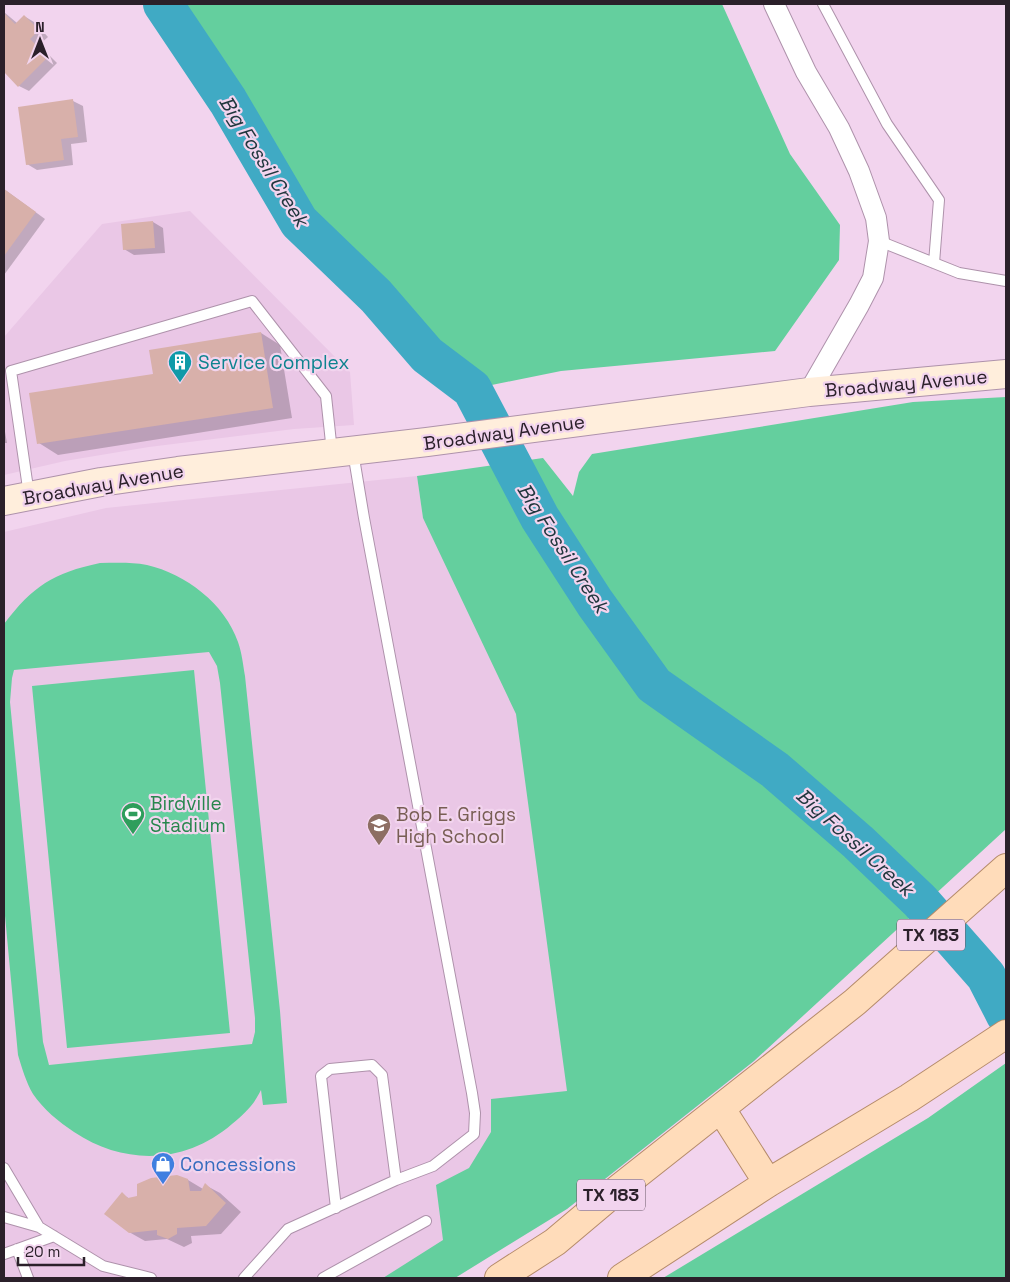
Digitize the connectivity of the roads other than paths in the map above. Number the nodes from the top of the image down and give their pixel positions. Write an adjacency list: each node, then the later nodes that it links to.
1 (775, 4): 3 (street)
2 (824, 4): 4 (lane)
3 (879, 241): 4 (lane); 7 (street)
4 (934, 264): 5 (lane)
5 (1006, 281)
6 (1006, 374): 7 (main road, Broadway Avenue)
7 (809, 392): 8 (main road, Broadway Avenue)
8 (342, 452): 9 (main road, Broadway Avenue); 9 (lane); 14 (lane)
9 (16, 498)
10 (1006, 868): 12 (main road, TX 183)
11 (1006, 1034): 15 (main road)
12 (721, 1109): 15 (main road); 27 (main road, TX 183)
13 (4, 1168): 19 (lane)
14 (396, 1180): 16 (lane); 16 (lane)
15 (768, 1183): 28 (main road)
16 (336, 1208): 25 (lane)
17 (4, 1218): 19 (lane)
18 (426, 1221): 26 (lane)
19 (39, 1227): 20 (lane)
20 (54, 1236): 21 (lane); 24 (lane)
21 (17, 1249): 22 (lane); 23 (lane)
22 (4, 1254)
23 (28, 1278)
24 (151, 1278)
25 (244, 1278)
26 (322, 1278)
27 (499, 1278)
28 (622, 1278)

